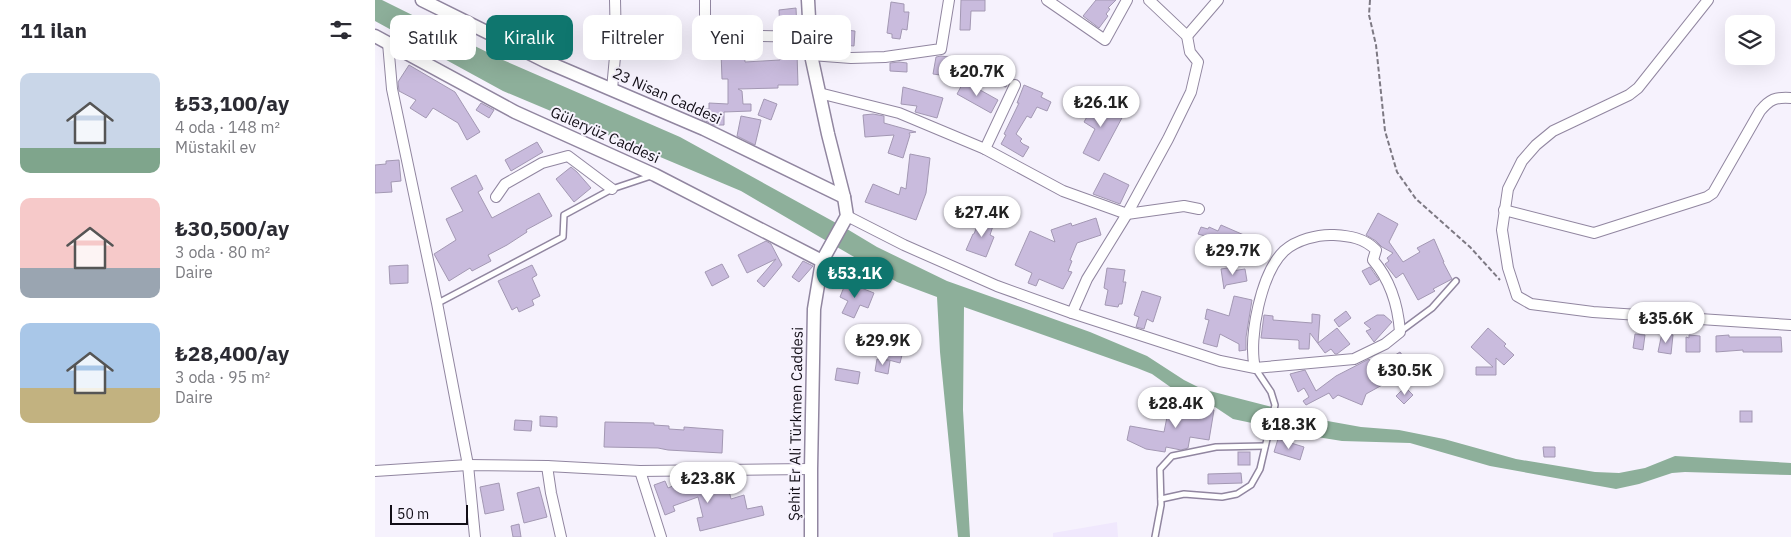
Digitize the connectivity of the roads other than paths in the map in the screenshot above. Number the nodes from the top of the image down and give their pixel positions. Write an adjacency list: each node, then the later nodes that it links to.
1 (422, 0): 19 (street, 23 Nisan Caddesi)
2 (615, 0): 19 (street)
3 (705, 0): 14 (street)
4 (808, 0): 11 (street)
5 (949, 0): 16 (street)
6 (1047, 0): 7 (street)
7 (1127, 0)
8 (1149, 0): 13 (street)
9 (1217, 0): 13 (street)
10 (1708, 0): 28 (street)
11 (809, 15)
12 (375, 36): 15 (street, Güleryüz Caddesi)
13 (1187, 36): 29 (street)
14 (773, 37)
15 (388, 42): 23 (street, Güleryüz Caddesi); 33 (street)
16 (851, 58)
17 (812, 60): 20 (street)
18 (1015, 85): 22 (street)
19 (612, 89): 26 (street, 23 Nisan Caddesi)
20 (819, 93): 22 (street); 26 (street)
21 (1791, 98): 28 (street)
22 (985, 149): 29 (street)
23 (655, 175): 24 (lane); 31 (street, Güleryüz Caddesi)
24 (612, 189): 25 (street); 33 (lane)
25 (496, 197)
26 (844, 197): 30 (street)
27 (1199, 209): 29 (street)
28 (1504, 210): 35 (street)
29 (1127, 214): 34 (street)
30 (847, 216): 31 (street, Şehit Er Ali Türkmen Caddesi); 34 (street)
31 (824, 257): 41 (street, Şehit Er Ali Türkmen Caddesi)
32 (1456, 281): 36 (lane)
33 (437, 303): 39 (street)
34 (1072, 314): 37 (street)
35 (1791, 325)
36 (1400, 332): 37 (street); 37 (street)
37 (1255, 368): 38 (lane)
38 (1265, 446): 44 (lane); 44 (lane)
39 (468, 465): 40 (street); 42 (street); 45 (street)
40 (547, 466): 43 (street); 46 (street)
41 (811, 469): 43 (street); 48 (street, Şehit Er Ali Türkmen Caddesi)
42 (375, 471)
43 (640, 471): 47 (street)
44 (1161, 499): 49 (lane)
45 (475, 537)
46 (561, 537)
47 (661, 537)
48 (811, 537)
49 (1155, 537)

